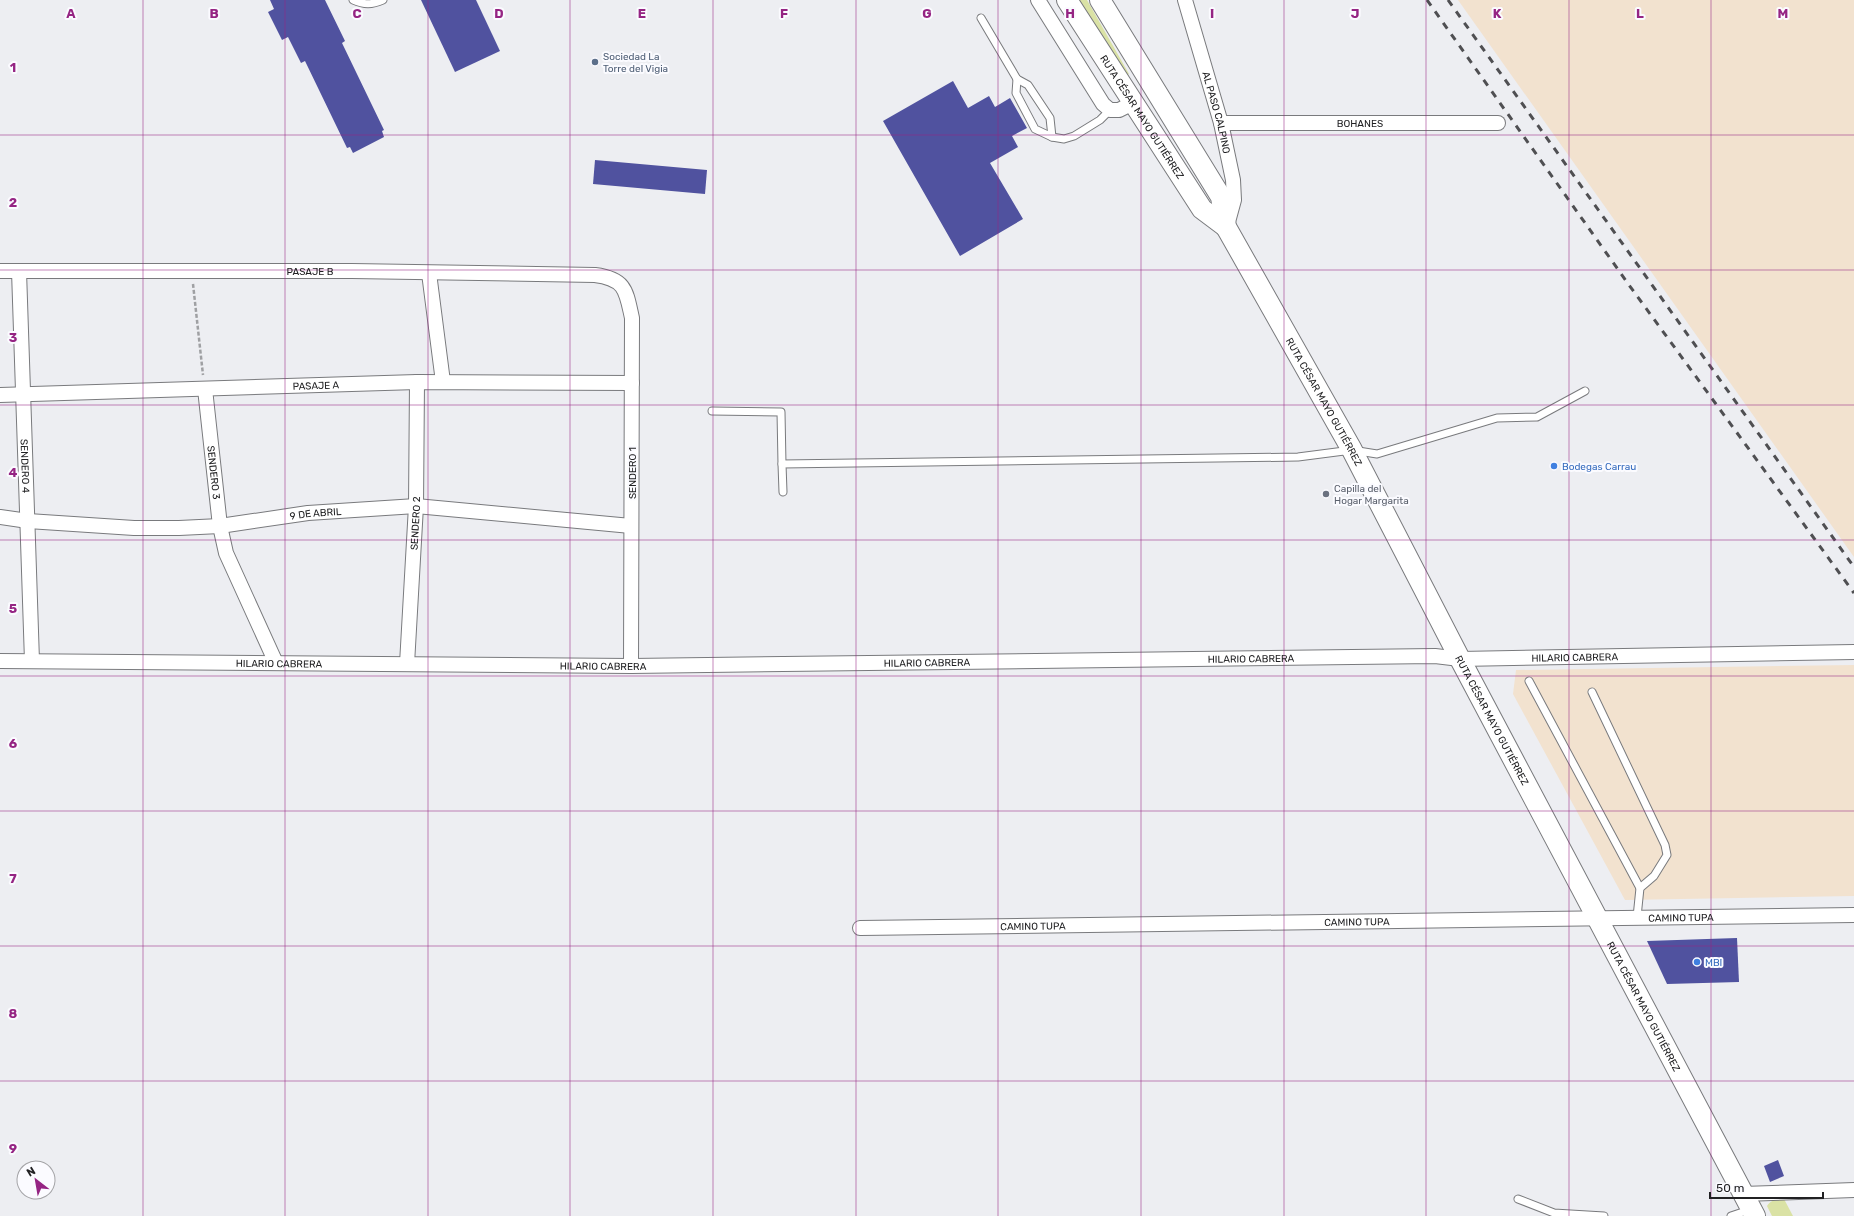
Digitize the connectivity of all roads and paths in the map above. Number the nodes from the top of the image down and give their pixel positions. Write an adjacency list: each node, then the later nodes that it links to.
1 (352, 0): 2 (lane)
2 (383, 0)
3 (1038, 0): 10 (street)
4 (1067, 0): 9 (main road, RUTA CÉSAR MAYO GUTIÉRREZ)
5 (1100, 0): 14 (main road, RUTA CÉSAR MAYO GUTIÉRREZ)
6 (1185, 0): 11 (street, AL PASO CALPINO)
7 (981, 18): 8 (lane)
8 (1017, 79): 13 (lane); 13 (lane)
9 (1133, 103): 10 (street); 14 (main road, RUTA CÉSAR MAYO GUTIÉRREZ)
10 (1110, 110): 13 (lane)
11 (1221, 123): 12 (street, BOHANES); 14 (street, AL PASO CALPINO)
12 (1498, 123)
13 (1052, 137)
14 (1226, 227): 28 (main road, RUTA CÉSAR MAYO GUTIÉRREZ)
15 (0, 271): 16 (street, PASAJE B)
16 (19, 271): 17 (street, PASAJE B); 25 (street, SENDERO 4)
17 (192, 271): 18 (street, PASAJE B); 23 (path)
18 (429, 273): 19 (street, PASAJE B); 21 (street)
19 (619, 282): 22 (street, SENDERO 1)
20 (417, 382): 21 (street, PASAJE A); 23 (street, PASAJE A); 31 (street, SENDERO 2)
21 (443, 382): 22 (street, PASAJE A)
22 (632, 383): 35 (street, SENDERO 1)
23 (204, 389): 25 (street, PASAJE A); 34 (street, SENDERO 3)
24 (1585, 390): 28 (lane)
25 (24, 394): 26 (street, PASAJE A); 33 (street, SENDERO 4)
26 (0, 395)
27 (712, 411): 29 (lane)
28 (1352, 450): 29 (lane); 37 (main road, RUTA CÉSAR MAYO GUTIÉRREZ)
29 (782, 464): 30 (lane)
30 (783, 492)
31 (416, 506): 34 (street, 9 DE ABRIL); 35 (street, 9 DE ABRIL); 41 (street, SENDERO 2)
32 (0, 516): 33 (street, 9 DE ABRIL)
33 (28, 521): 34 (street, 9 DE ABRIL); 39 (street, SENDERO 4)
34 (220, 526): 40 (street, SENDERO 3)
35 (632, 526): 42 (street, SENDERO 1)
36 (1854, 652): 37 (street, HILARIO CABRERA)
37 (1460, 659): 42 (street, HILARIO CABRERA); 47 (main road, RUTA CÉSAR MAYO GUTIÉRREZ)
38 (0, 661): 39 (street, HILARIO CABRERA)
39 (32, 661): 40 (street, HILARIO CABRERA)
40 (276, 663): 41 (street, HILARIO CABRERA)
41 (407, 664): 42 (street, HILARIO CABRERA)
42 (631, 666)
43 (1529, 681): 45 (lane)
44 (1592, 692): 45 (lane)
45 (1640, 888): 48 (lane)
46 (1854, 915): 48 (street, CAMINO TUPA)
47 (1597, 918): 48 (street, CAMINO TUPA); 49 (street, CAMINO TUPA); 52 (main road, RUTA CÉSAR MAYO GUTIÉRREZ)
48 (1637, 918)
49 (860, 928)
50 (1854, 1190): 52 (street)
51 (1518, 1199): 53 (lane)
52 (1750, 1206): 54 (lane)
53 (1604, 1216)
54 (1731, 1216)

